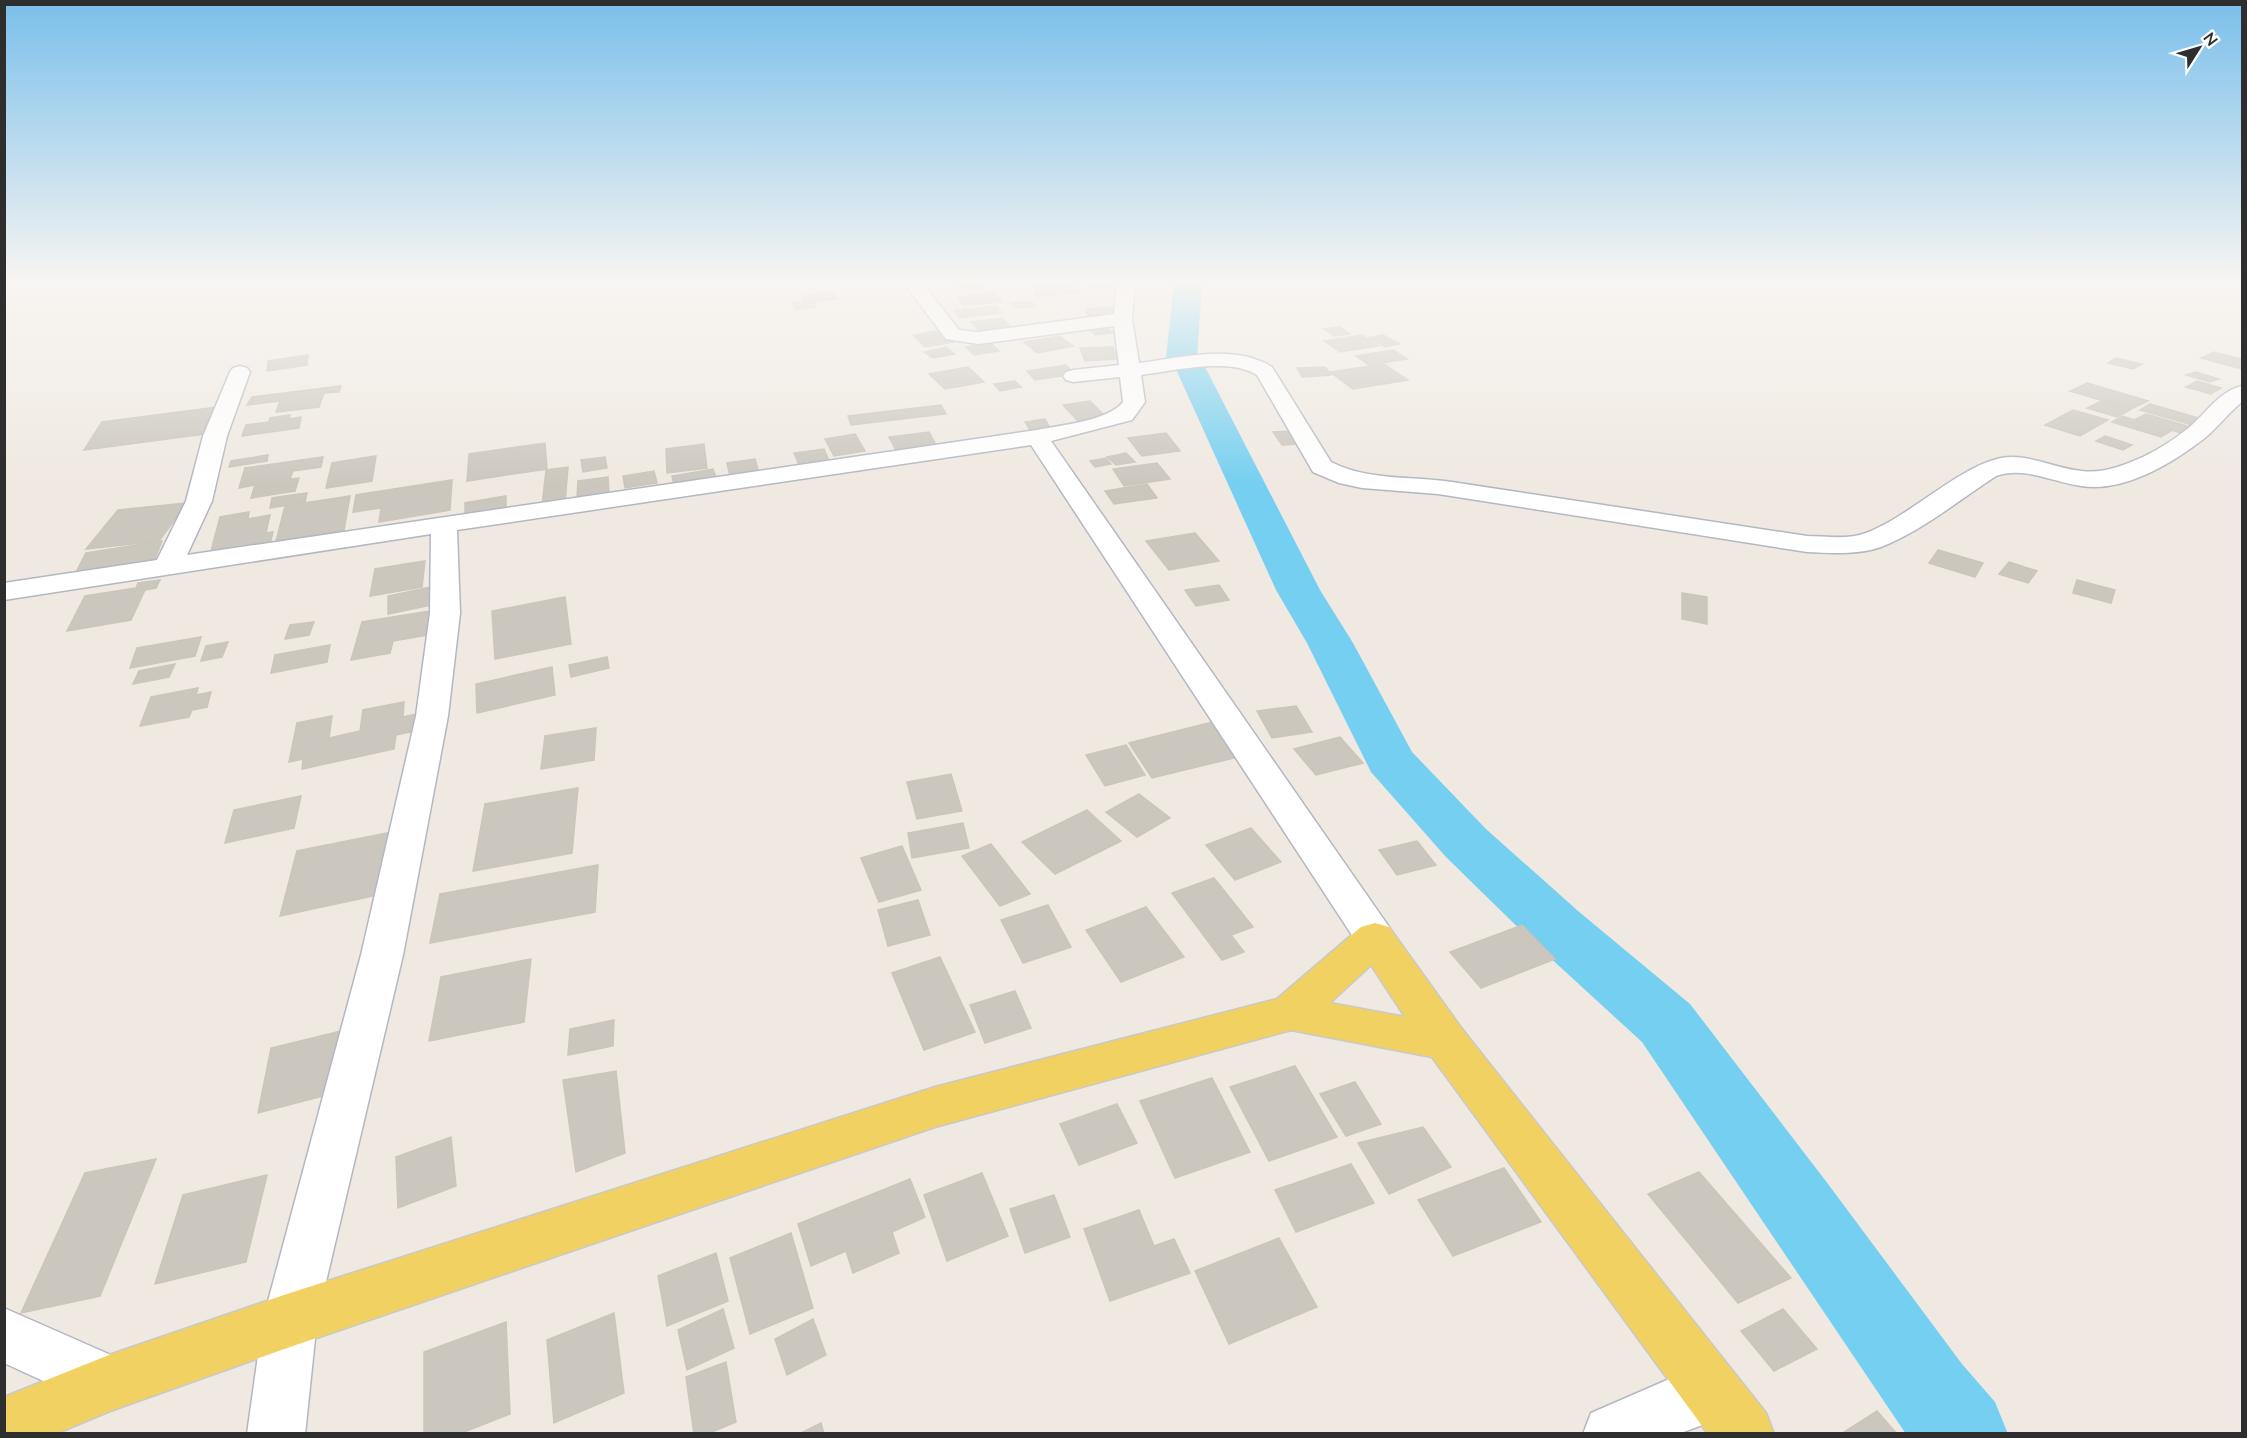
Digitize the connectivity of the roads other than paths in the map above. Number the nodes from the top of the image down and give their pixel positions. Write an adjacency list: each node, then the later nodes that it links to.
1 (1126, 350): 2 (street)
2 (1128, 368): 4 (street); 5 (street); 6 (street)
3 (240, 372): 8 (street)
4 (1073, 376)
5 (2242, 392)
6 (1037, 437): 7 (street); 10 (street)
7 (444, 526): 8 (street); 13 (street)
8 (167, 568): 9 (street)
9 (4, 592)
10 (1375, 938): 11 (main road); 12 (main road)
11 (1291, 1013): 12 (main road); 13 (main road)
12 (1446, 1042): 16 (main road)
13 (290, 1320): 15 (main road); 18 (street)
14 (4, 1335): 15 (street)
15 (109, 1383): 17 (main road)
16 (1728, 1414): 19 (street)
17 (4, 1426)
18 (276, 1434)
19 (1612, 1434)

